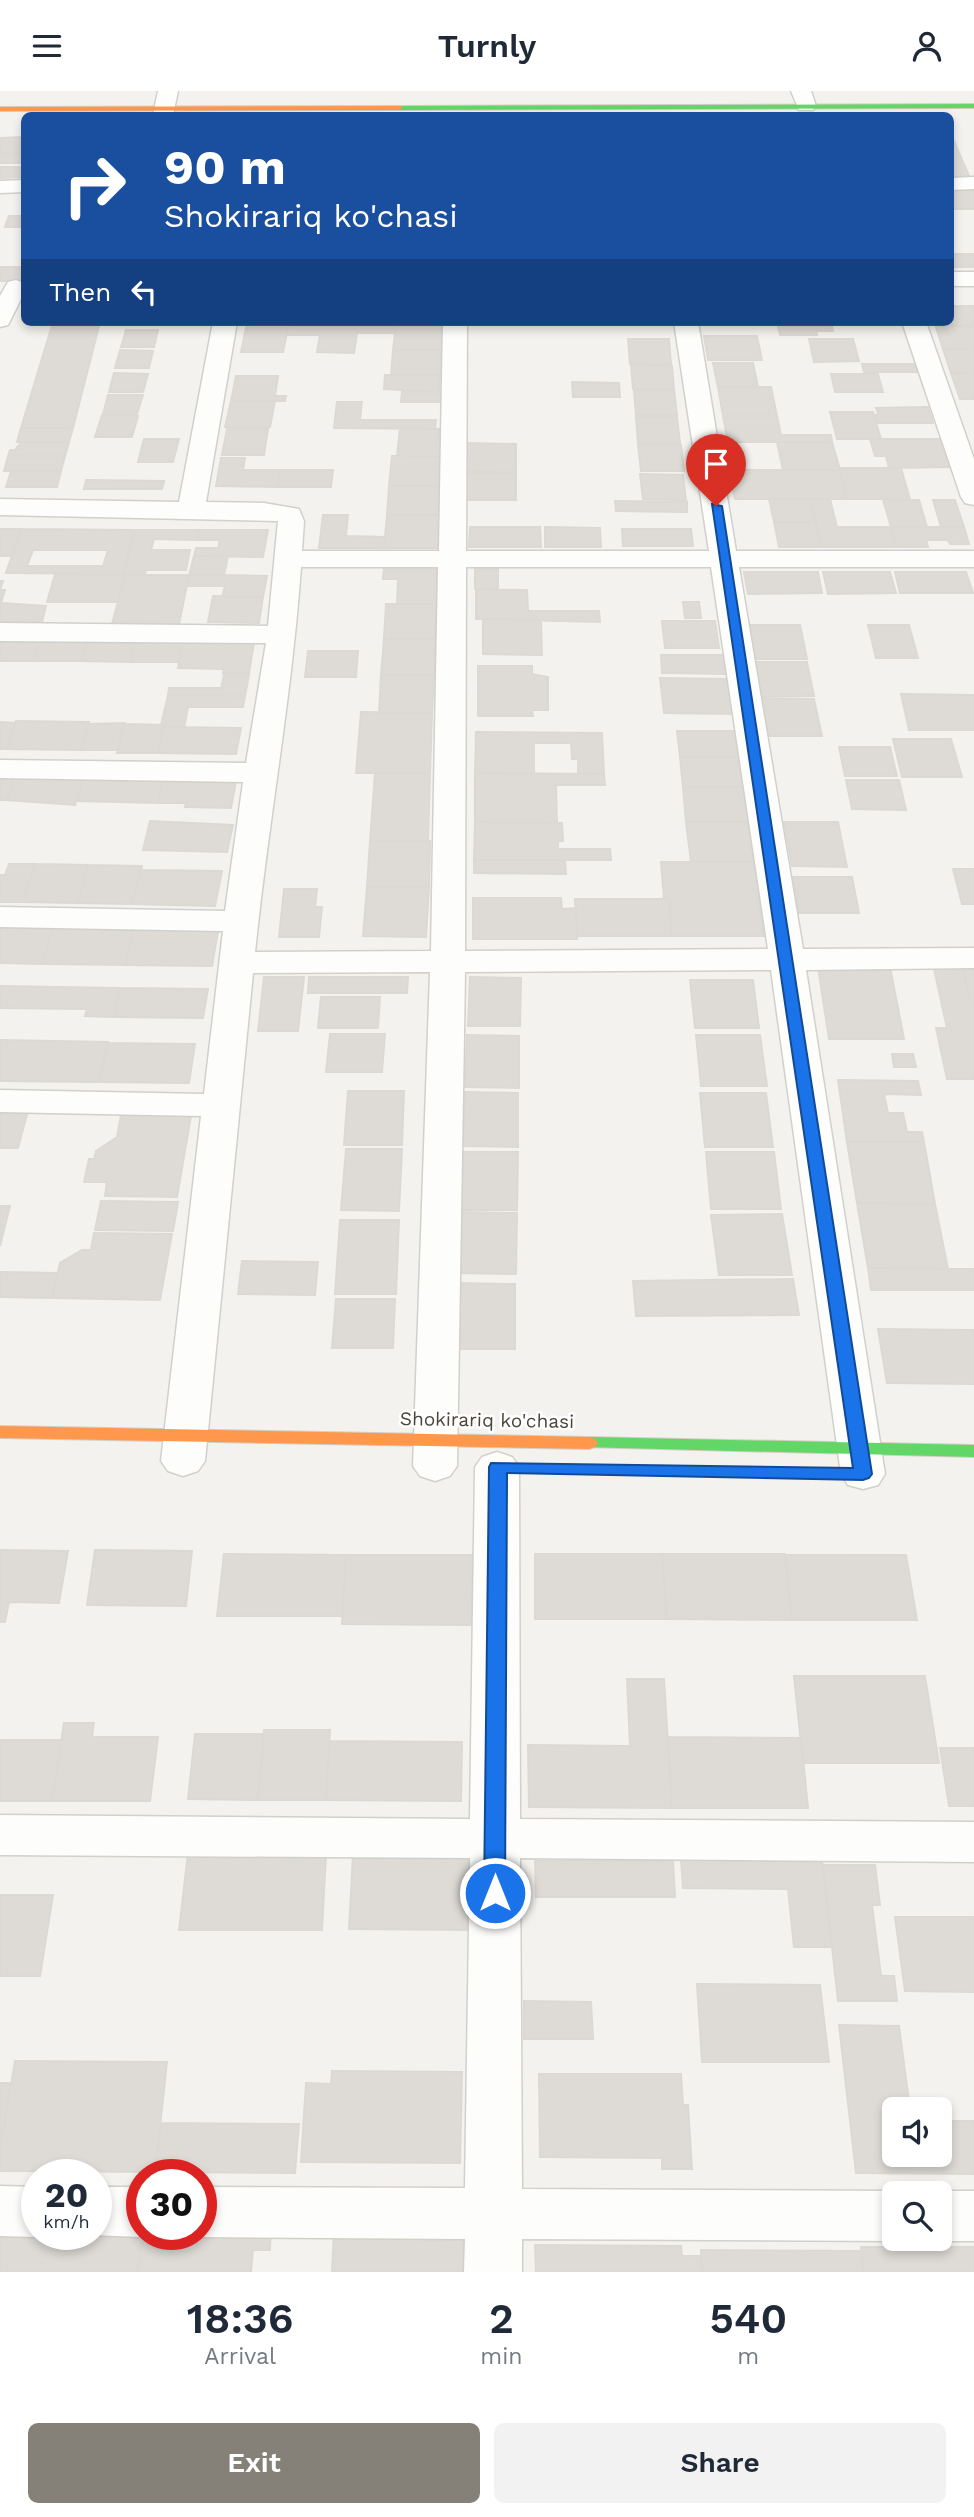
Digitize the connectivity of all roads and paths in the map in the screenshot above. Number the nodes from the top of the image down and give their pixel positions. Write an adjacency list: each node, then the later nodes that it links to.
1 (804, 99): 2 (main road); 4 (main road); 5 (main road)
2 (974, 100)
3 (0, 103): 4 (main road)
4 (165, 104): 6 (main road)
5 (974, 106)
6 (0, 109)
7 (974, 183): 8 (street)
8 (954, 184)
9 (21, 186): 10 (street)
10 (0, 187)
11 (954, 279): 12 (street)
12 (974, 279)
13 (13, 287): 14 (street)
14 (0, 320)
15 (224, 326): 21 (street)
16 (455, 326): 23 (street)
17 (687, 326): 24 (street)
18 (915, 326): 19 (street)
19 (974, 497)
20 (0, 507): 21 (street)
21 (191, 510): 22 (street)
22 (288, 559): 23 (street); 27 (street)
23 (452, 559): 24 (street); 34 (street)
24 (725, 559): 25 (street); 32 (street)
25 (974, 559)
26 (0, 632): 27 (street)
27 (282, 635): 29 (street)
28 (0, 769): 29 (street)
29 (260, 773): 31 (street)
30 (0, 917): 31 (street)
31 (242, 921): 35 (street)
32 (787, 958): 33 (street); 34 (street); 43 (street)
33 (974, 958)
34 (448, 961): 35 (street); 41 (street)
35 (237, 963): 37 (street)
36 (0, 1101): 37 (street)
37 (222, 1105): 40 (street)
38 (0, 1432): 40 (main road, Shokirariq ko'chasi)
39 (974, 1451): 43 (main road, Shokirariq ko'chasi)
40 (184, 1455): 41 (main road, Shokirariq ko'chasi)
41 (435, 1459): 43 (main road, Shokirariq ko'chasi)
42 (498, 1467): 45 (street)
43 (862, 1468)
44 (0, 1835): 45 (street)
45 (495, 1840): 46 (street); 50 (street)
46 (974, 1842)
47 (0, 2211): 48 (street)
48 (21, 2212)
49 (217, 2212): 50 (street)
50 (493, 2214): 51 (street); 54 (street)
51 (882, 2216)
52 (952, 2216): 53 (street)
53 (974, 2216)
54 (493, 2272)

